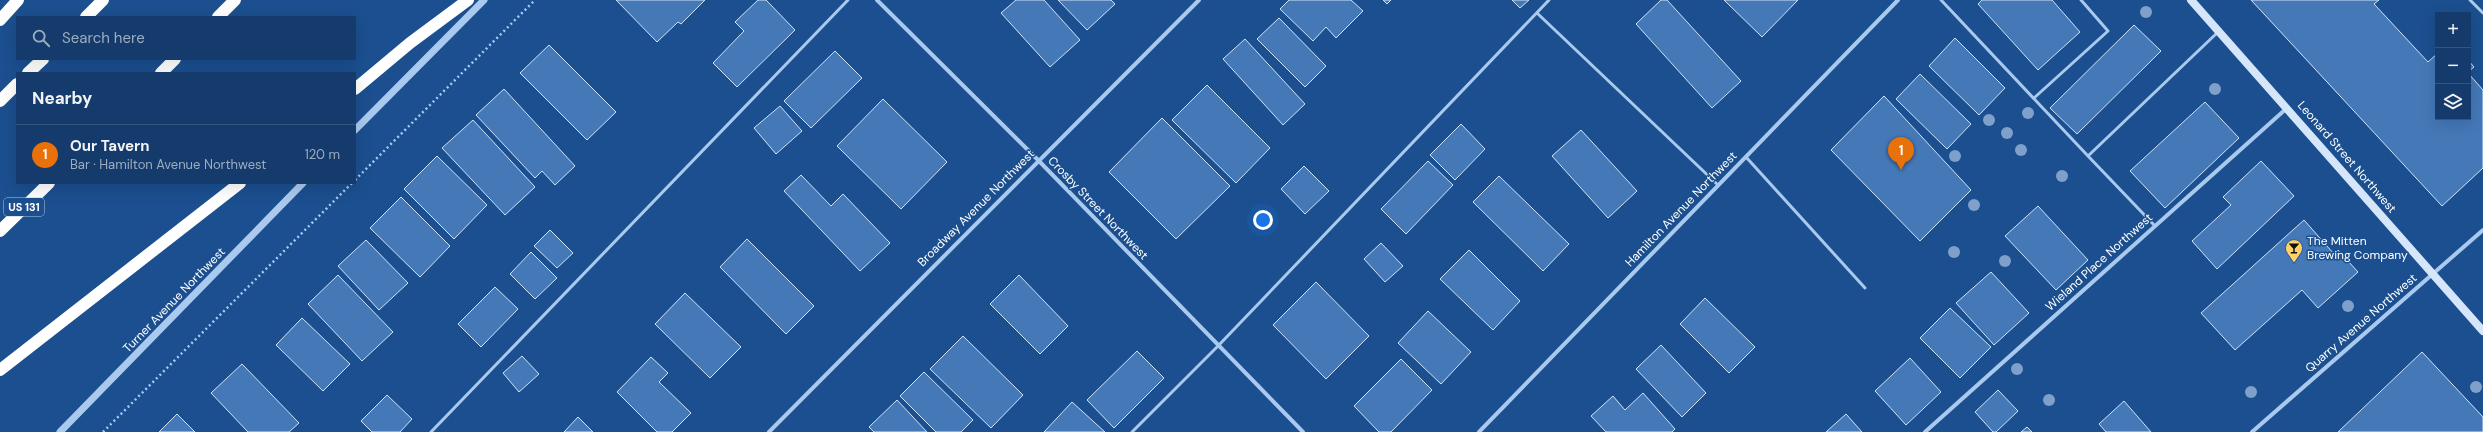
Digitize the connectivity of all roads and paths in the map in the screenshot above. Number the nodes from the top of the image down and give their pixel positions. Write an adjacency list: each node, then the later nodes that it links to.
1 (18, 0): 20 (highway)
2 (103, 0): 18 (highway)
3 (235, 0): 19 (highway)
4 (468, 0): 27 (highway)
5 (484, 0): 31 (street)
6 (535, 0): 35 (path)
7 (848, 0): 51 (lane)
8 (877, 0): 34 (street, Crosby Street Northwest)
9 (1199, 0): 34 (street, Broadway Avenue Northwest)
10 (1549, 0): 16 (lane)
11 (1898, 0): 33 (street, Hamilton Avenue Northwest)
12 (1941, 0): 28 (lane)
13 (2080, 0): 28 (lane)
14 (2191, 0): 21 (main road, Leonard Street Northwest)
15 (2470, 0): 17 (lane)
16 (1537, 13): 40 (lane); 47 (lane)
17 (2483, 13)
18 (87, 16)
19 (219, 16)
20 (0, 20)
21 (2219, 31): 30 (main road, Leonard Street Northwest); 32 (lane)
22 (42, 60): 24 (highway)
23 (174, 60): 25 (highway)
24 (29, 72)
25 (162, 72)
26 (16, 85): 29 (highway)
27 (356, 87)
28 (2034, 98): 32 (lane)
29 (0, 101)
30 (2287, 108): 41 (street, Wieland Place Northwest); 44 (main road, Leonard Street Northwest)
31 (356, 129)
32 (2088, 156): 41 (lane)
33 (1746, 157): 40 (street, Hamilton Avenue Northwest); 45 (lane)
34 (1038, 160): 47 (street, Crosby Street Northwest); 52 (street, Broadway Avenue Northwest)
35 (356, 179)
36 (47, 184): 42 (highway, US 131)
37 (239, 184): 48 (highway)
38 (303, 184): 49 (street, Turner Avenue Northwest)
39 (351, 184): 50 (path)
40 (1718, 185): 55 (street, Hamilton Avenue Northwest)
41 (2155, 226): 56 (street, Wieland Place Northwest)
42 (0, 230)
43 (2483, 230): 44 (street, Quarry Avenue Northwest)
44 (2432, 273): 46 (main road, Leonard Street Northwest); 57 (street, Quarry Avenue Northwest)
45 (1865, 288)
46 (2483, 331)
47 (1218, 346): 53 (lane); 54 (street, Crosby Street Northwest)
48 (0, 370)
49 (60, 432)
50 (103, 432)
51 (431, 432)
52 (769, 432)
53 (1132, 432)
54 (1303, 432)
55 (1478, 432)
56 (1925, 432)
57 (2252, 432)

